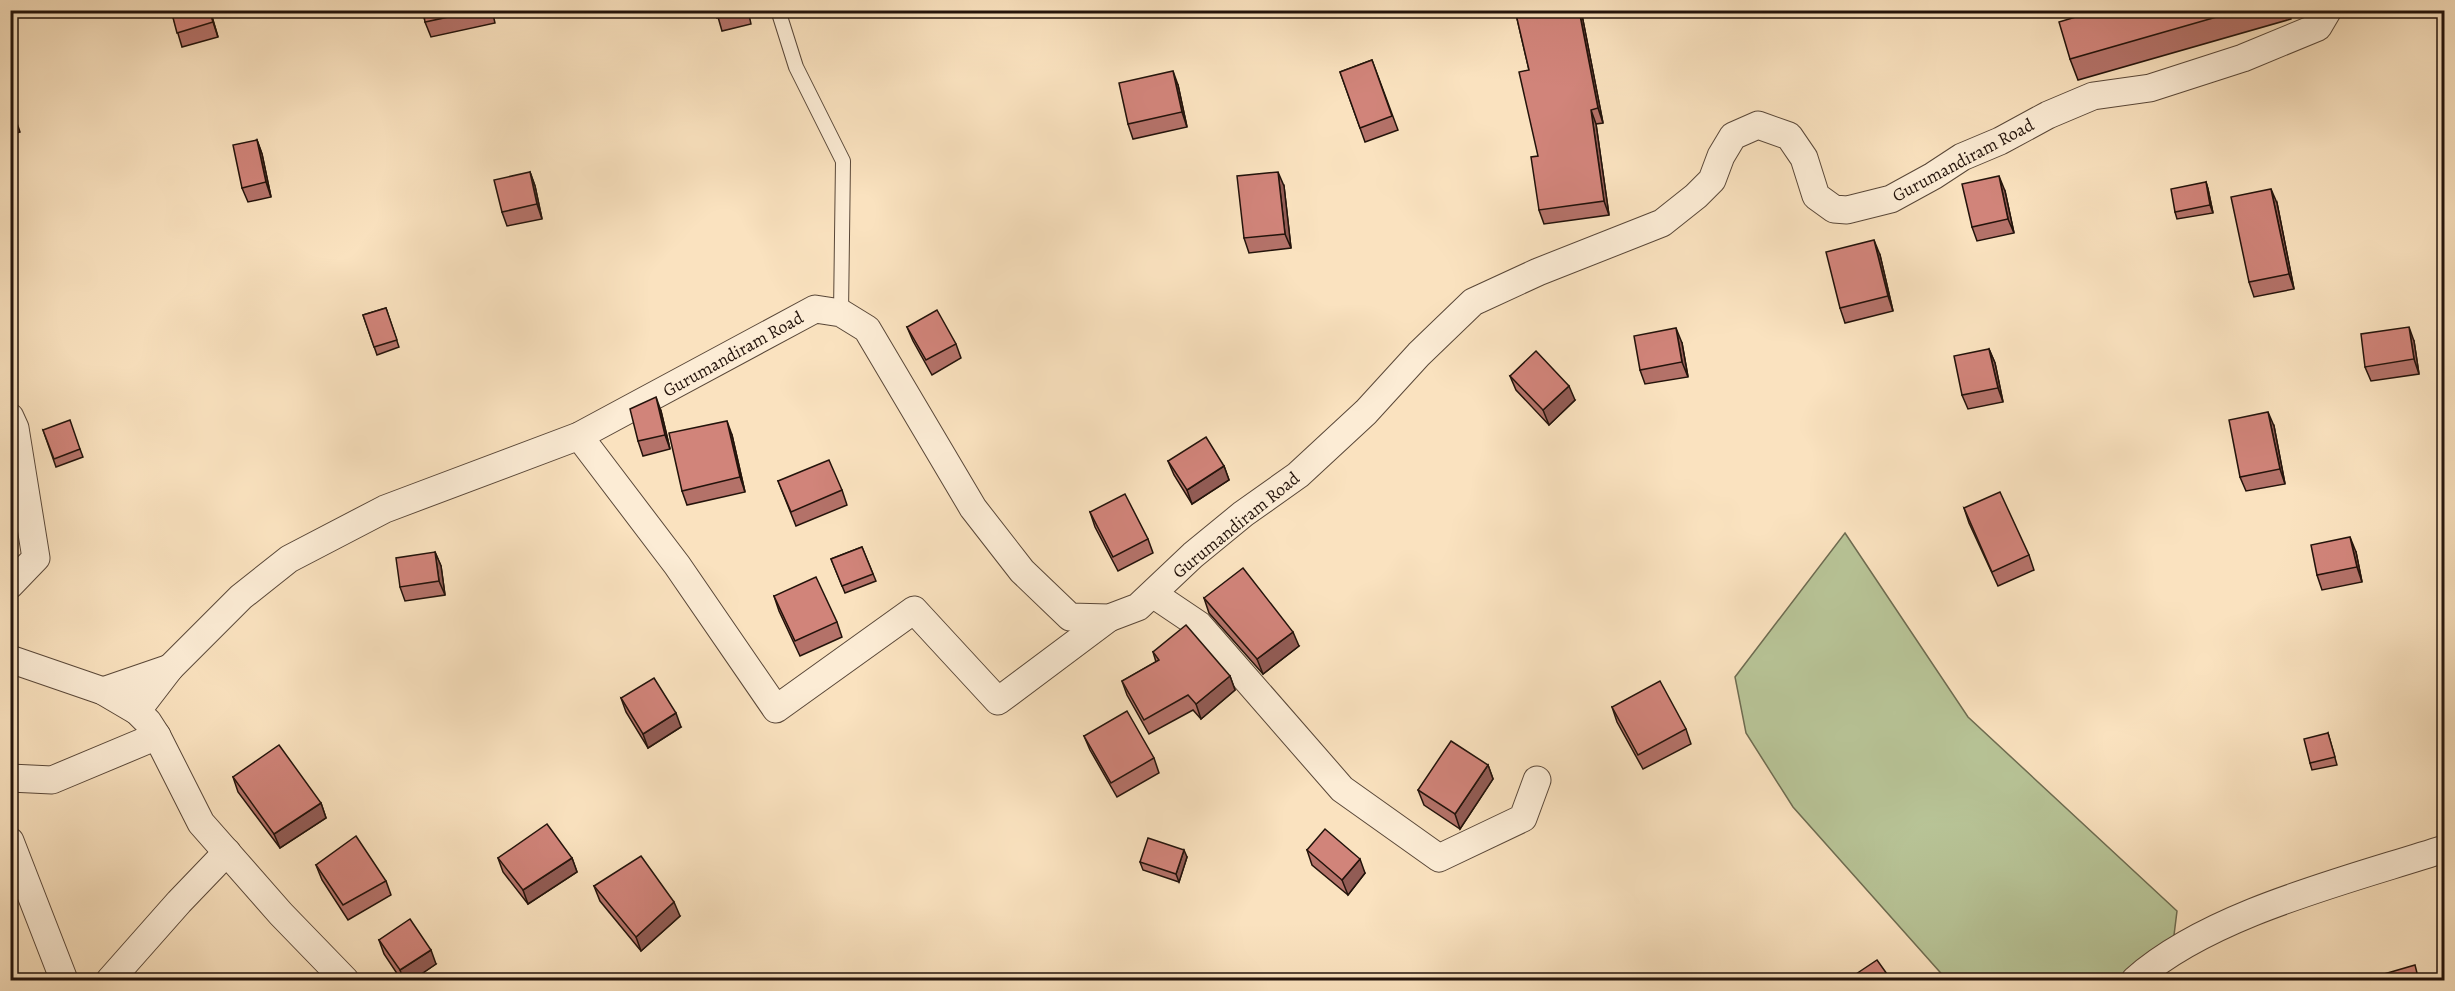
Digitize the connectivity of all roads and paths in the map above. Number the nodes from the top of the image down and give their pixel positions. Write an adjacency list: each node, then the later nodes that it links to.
1 (778, 10): 3 (lane)
2 (2328, 10): 7 (street, Gurumandiram Road)
3 (842, 314): 5 (street, Gurumandiram Road); 8 (street, Gurumandiram Road)
4 (10, 417): 6 (street)
5 (579, 436): 8 (street); 10 (street, Gurumandiram Road)
6 (10, 585)
7 (1153, 594): 8 (street, Gurumandiram Road); 15 (street)
8 (1109, 618)
9 (10, 659): 11 (street)
10 (170, 668): 11 (street); 12 (street, Gurumandiram Road)
11 (102, 691): 12 (street)
12 (137, 711): 13 (street)
13 (157, 736): 14 (street); 18 (street)
14 (10, 778)
15 (1537, 780)
16 (10, 841): 19 (street)
17 (2445, 849): 22 (street)
18 (227, 852): 20 (street); 21 (street)
19 (64, 981)
20 (110, 981)
21 (345, 981)
22 (2135, 981)

